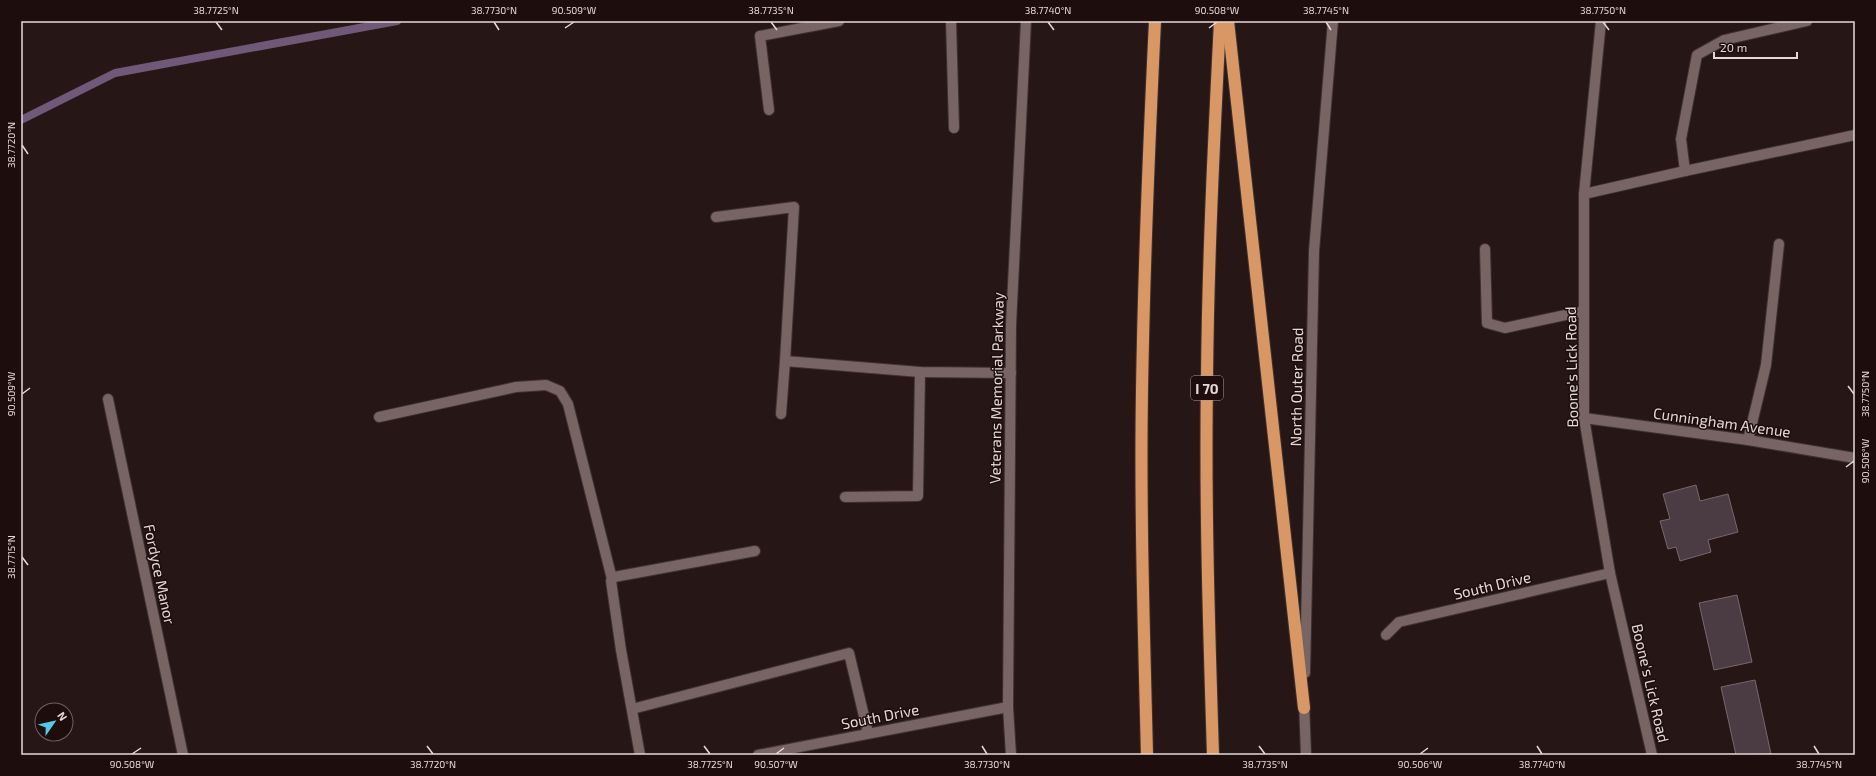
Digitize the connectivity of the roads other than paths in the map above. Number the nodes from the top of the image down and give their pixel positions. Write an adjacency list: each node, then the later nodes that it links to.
1 (839, 21): 10 (street)
2 (951, 21): 11 (street)
3 (1026, 21): 21 (street, Veterans Memorial Parkway)
4 (1155, 21): 41 (highway)
5 (1220, 21): 42 (highway, I 70)
6 (1228, 21): 34 (highway)
7 (1333, 21): 34 (street, North Outer Road)
8 (1601, 21): 14 (street, Boone's Lick Road)
9 (1807, 21): 13 (street)
10 (769, 110)
11 (954, 128)
12 (1855, 135): 13 (street)
13 (1685, 171): 14 (street)
14 (1584, 194): 18 (street, Boone's Lick Road)
15 (716, 218): 19 (street)
16 (1779, 244): 26 (street)
17 (1485, 249): 18 (street)
18 (1584, 311): 25 (street, Boone's Lick Road)
19 (785, 361): 20 (street); 23 (street)
20 (920, 372): 21 (street); 28 (street)
21 (1011, 372): 33 (street, Veterans Memorial Parkway)
22 (108, 399): 37 (street, Fordyce Manor)
23 (781, 414)
24 (379, 417): 31 (street)
25 (1584, 418): 26 (street, Cunningham Avenue); 30 (street, Boone's Lick Road)
26 (1748, 440): 27 (street, Cunningham Avenue)
27 (1855, 458)
28 (845, 497)
29 (755, 551): 31 (street)
30 (1610, 573): 32 (street, South Drive); 44 (street, Boone's Lick Road)
31 (612, 579): 35 (street)
32 (1386, 635)
33 (1008, 707): 36 (street, South Drive); 40 (street, Veterans Memorial Parkway)
34 (1304, 708): 43 (street, North Outer Road)
35 (632, 709): 36 (street); 38 (street)
36 (868, 733): 39 (street, South Drive)
37 (183, 755)
38 (640, 755)
39 (758, 755)
40 (1011, 755)
41 (1147, 755)
42 (1213, 755)
43 (1306, 755)
44 (1652, 755)

